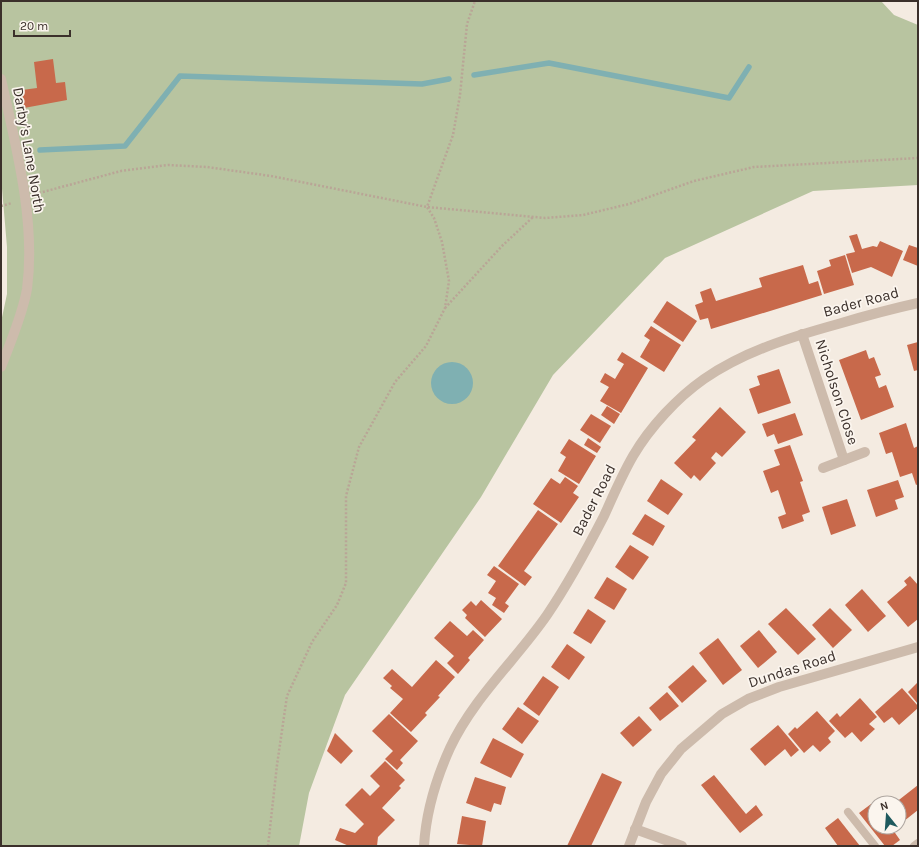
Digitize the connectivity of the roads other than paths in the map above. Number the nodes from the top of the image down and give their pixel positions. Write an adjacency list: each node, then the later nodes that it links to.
1 (1, 79): 4 (street, Darby's Lane North)
2 (918, 303): 3 (street, Bader Road)
3 (802, 334): 6 (street, Nicholson Close); 12 (street, Bader Road)
4 (1, 367)
5 (865, 452): 6 (street, Nicholson Close)
6 (844, 460): 7 (street, Nicholson Close)
7 (823, 468)
8 (918, 647): 10 (street, Dundas Road)
9 (848, 812): 15 (lane)
10 (635, 829): 13 (street, Dundas Road); 14 (street)
11 (918, 843): 16 (lane)
12 (424, 846)
13 (629, 846)
14 (682, 846)
15 (874, 846)
16 (914, 846)

